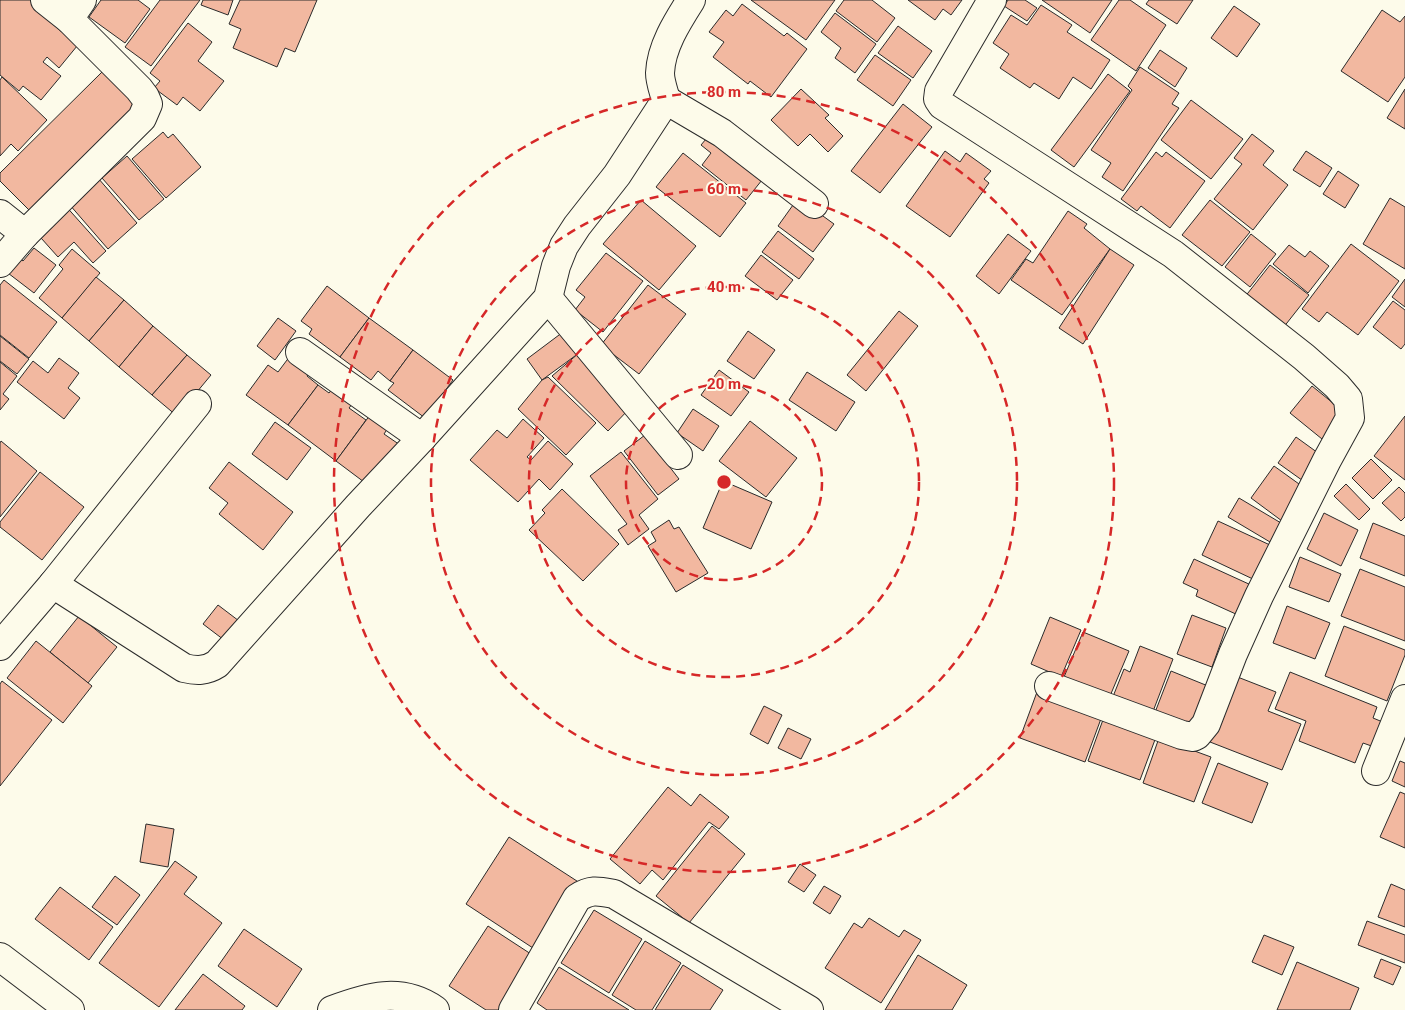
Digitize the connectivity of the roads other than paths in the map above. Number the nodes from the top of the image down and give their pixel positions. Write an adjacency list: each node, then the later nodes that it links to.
1 (45, 0): 4 (street)
2 (691, 0): 5 (street)
3 (992, 0): 17 (street)
4 (75, 10): 8 (street)
5 (666, 100): 6 (street); 10 (street)
6 (814, 204)
7 (0, 214): 8 (street)
8 (25, 234): 9 (street)
9 (0, 263)
10 (548, 298): 13 (street); 14 (street)
11 (300, 352): 13 (street)
12 (196, 404): 15 (street)
13 (422, 438): 15 (street)
14 (678, 455)
15 (53, 584): 16 (street)
16 (0, 646)
17 (1048, 686)
18 (1405, 699): 19 (street)
19 (1376, 771)
20 (0, 957): 21 (street)
21 (70, 1010)
22 (332, 1010): 23 (street)
23 (435, 1010)
24 (513, 1010): 25 (street)
25 (808, 1010)

